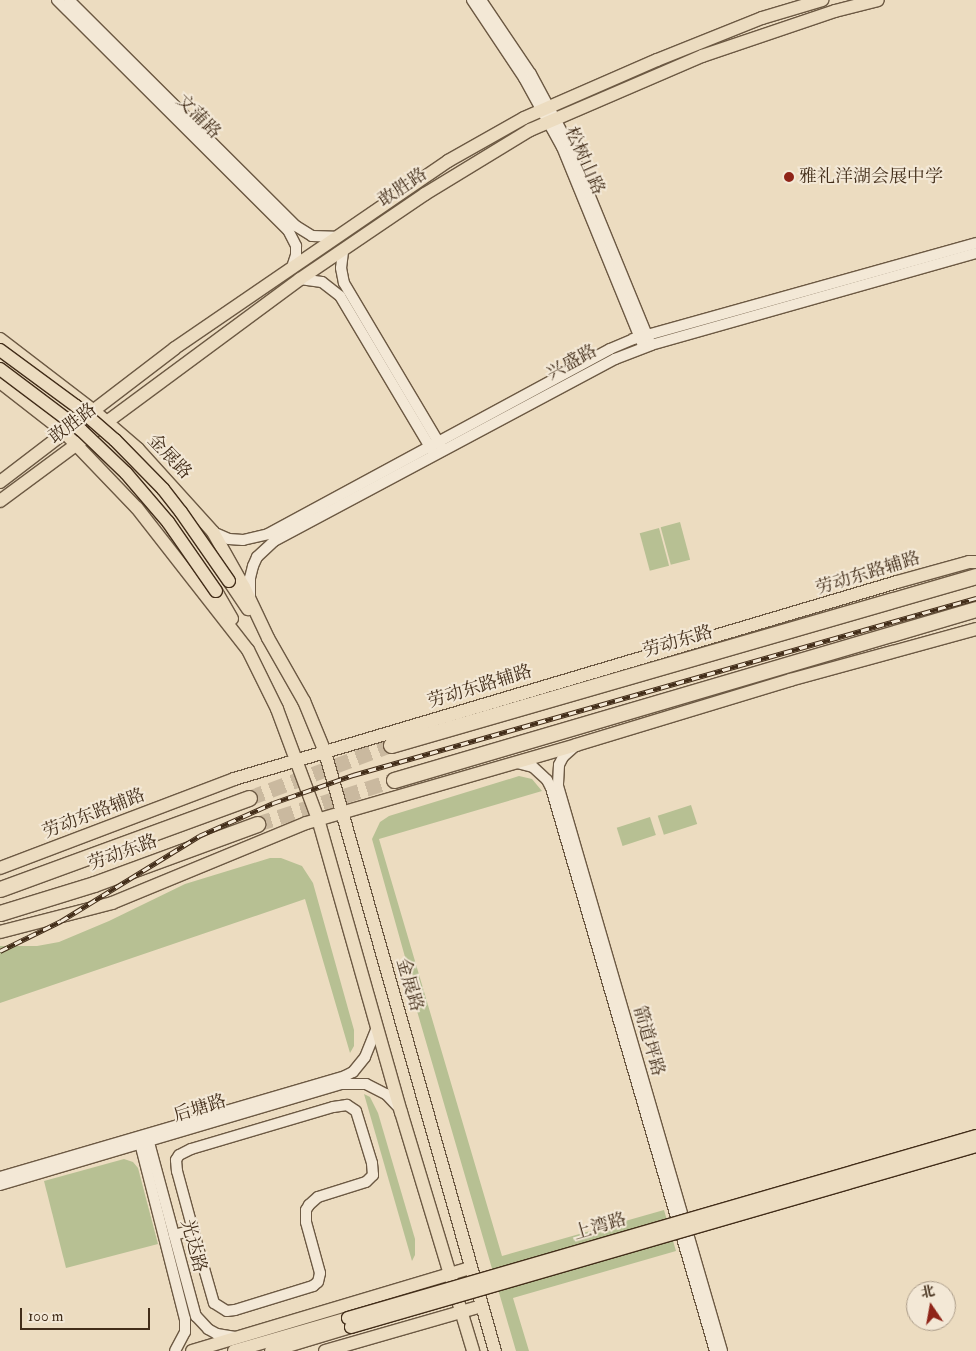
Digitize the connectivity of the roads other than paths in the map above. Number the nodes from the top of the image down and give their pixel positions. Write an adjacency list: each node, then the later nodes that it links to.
1 (57, 0): 15 (street, 文蒲路)
2 (69, 0): 11 (street, 文蒲路)
3 (472, 0): 9 (street, 松树山路)
4 (481, 0): 9 (street, 松树山路)
5 (790, 0): 8 (street)
6 (822, 0): 8 (main road, 敢胜路)
7 (878, 0): 10 (main road, 敢胜路)
8 (782, 12): 9 (main road, 敢胜路)
9 (546, 108): 10 (street, 松树山路); 11 (main road, 敢胜路)
10 (553, 121): 13 (main road, 敢胜路); 17 (street, 松树山路)
11 (335, 237): 15 (main road, 敢胜路)
12 (976, 243): 17 (street, 兴盛路)
13 (343, 252): 16 (main road, 敢胜路); 27 (street)
14 (976, 253): 19 (street, 兴盛路)
15 (292, 267): 23 (main road, 敢胜路)
16 (300, 279): 24 (main road, 敢胜路); 27 (street)
17 (643, 336): 19 (street, 松树山路); 27 (street, 兴盛路)
18 (0, 339): 23 (main road, 金展路)
19 (647, 346): 27 (street, 兴盛路)
20 (0, 350): 36 (main road, 金展路, bridge)
21 (0, 369): 37 (main road, bridge)
22 (0, 382): 25 (main road)
23 (94, 411): 24 (main road, 金展路); 25 (main road, 敢胜路)
24 (106, 422): 26 (main road, 敢胜路); 30 (main road, 金展路)
25 (64, 432): 26 (main road); 28 (main road, 敢胜路)
26 (75, 445): 29 (main road, 敢胜路); 37 (main road)
27 (436, 449): 30 (street, 兴盛路); 33 (street, 兴盛路)
28 (0, 482)
29 (0, 501)
30 (213, 532): 33 (main road, 金展路)
31 (976, 562): 40 (main road, 劳动东路辅路)
32 (976, 576): 38 (highway, 劳动东路)
33 (251, 602): 36 (main road, 金展路)
34 (976, 609): 43 (highway)
35 (976, 629): 39 (main road)
36 (268, 638): 40 (main road, 金展路)
37 (248, 650): 41 (main road)
38 (391, 745)
39 (576, 745): 42 (main road); 75 (street, 箭道坪路)
40 (325, 752): 41 (main road, 劳动东路辅路); 45 (main road, 金展路)
41 (297, 760): 46 (main road); 48 (main road, 劳动东路辅路)
42 (516, 763): 45 (main road); 74 (street, 箭道坪路)
43 (394, 780)
44 (249, 798): 49 (highway, 劳动东路)
45 (342, 812): 46 (main road); 61 (main road, 金展路)
46 (318, 819): 51 (main road); 52 (main road)
47 (257, 824): 50 (highway, 劳动东路)
48 (0, 868)
49 (0, 888)
50 (0, 913)
51 (0, 932)
52 (377, 1027): 53 (main road); 55 (street, 后塘路)
53 (401, 1112): 55 (street, 后塘路); 62 (main road)
54 (976, 1136): 65 (main road, 上湾路, bridge)
55 (144, 1139): 57 (street, 后塘路); 58 (street, 后塘路); 60 (street, 光达路); 67 (street, 光达路)
56 (976, 1146): 65 (main road, 上湾路, bridge)
57 (0, 1177)
58 (0, 1185)
59 (193, 1230): 59 (street); 60 (street)
60 (174, 1235): 66 (street, 光达路)
61 (471, 1268): 62 (main road); 63 (main road, 金展路)
62 (450, 1274): 64 (main road); 66 (main road)
63 (482, 1306): 64 (main road); 73 (main road, 金展路)
64 (461, 1312): 71 (main road); 72 (main road)
65 (350, 1323): 69 (main road, 上湾路); 70 (main road, 上湾路)
66 (240, 1336): 68 (main road)
67 (175, 1351)
68 (192, 1351)
69 (234, 1351)
70 (271, 1351)
71 (325, 1351)
72 (473, 1351)
73 (495, 1351)
74 (715, 1351)
75 (722, 1351)

